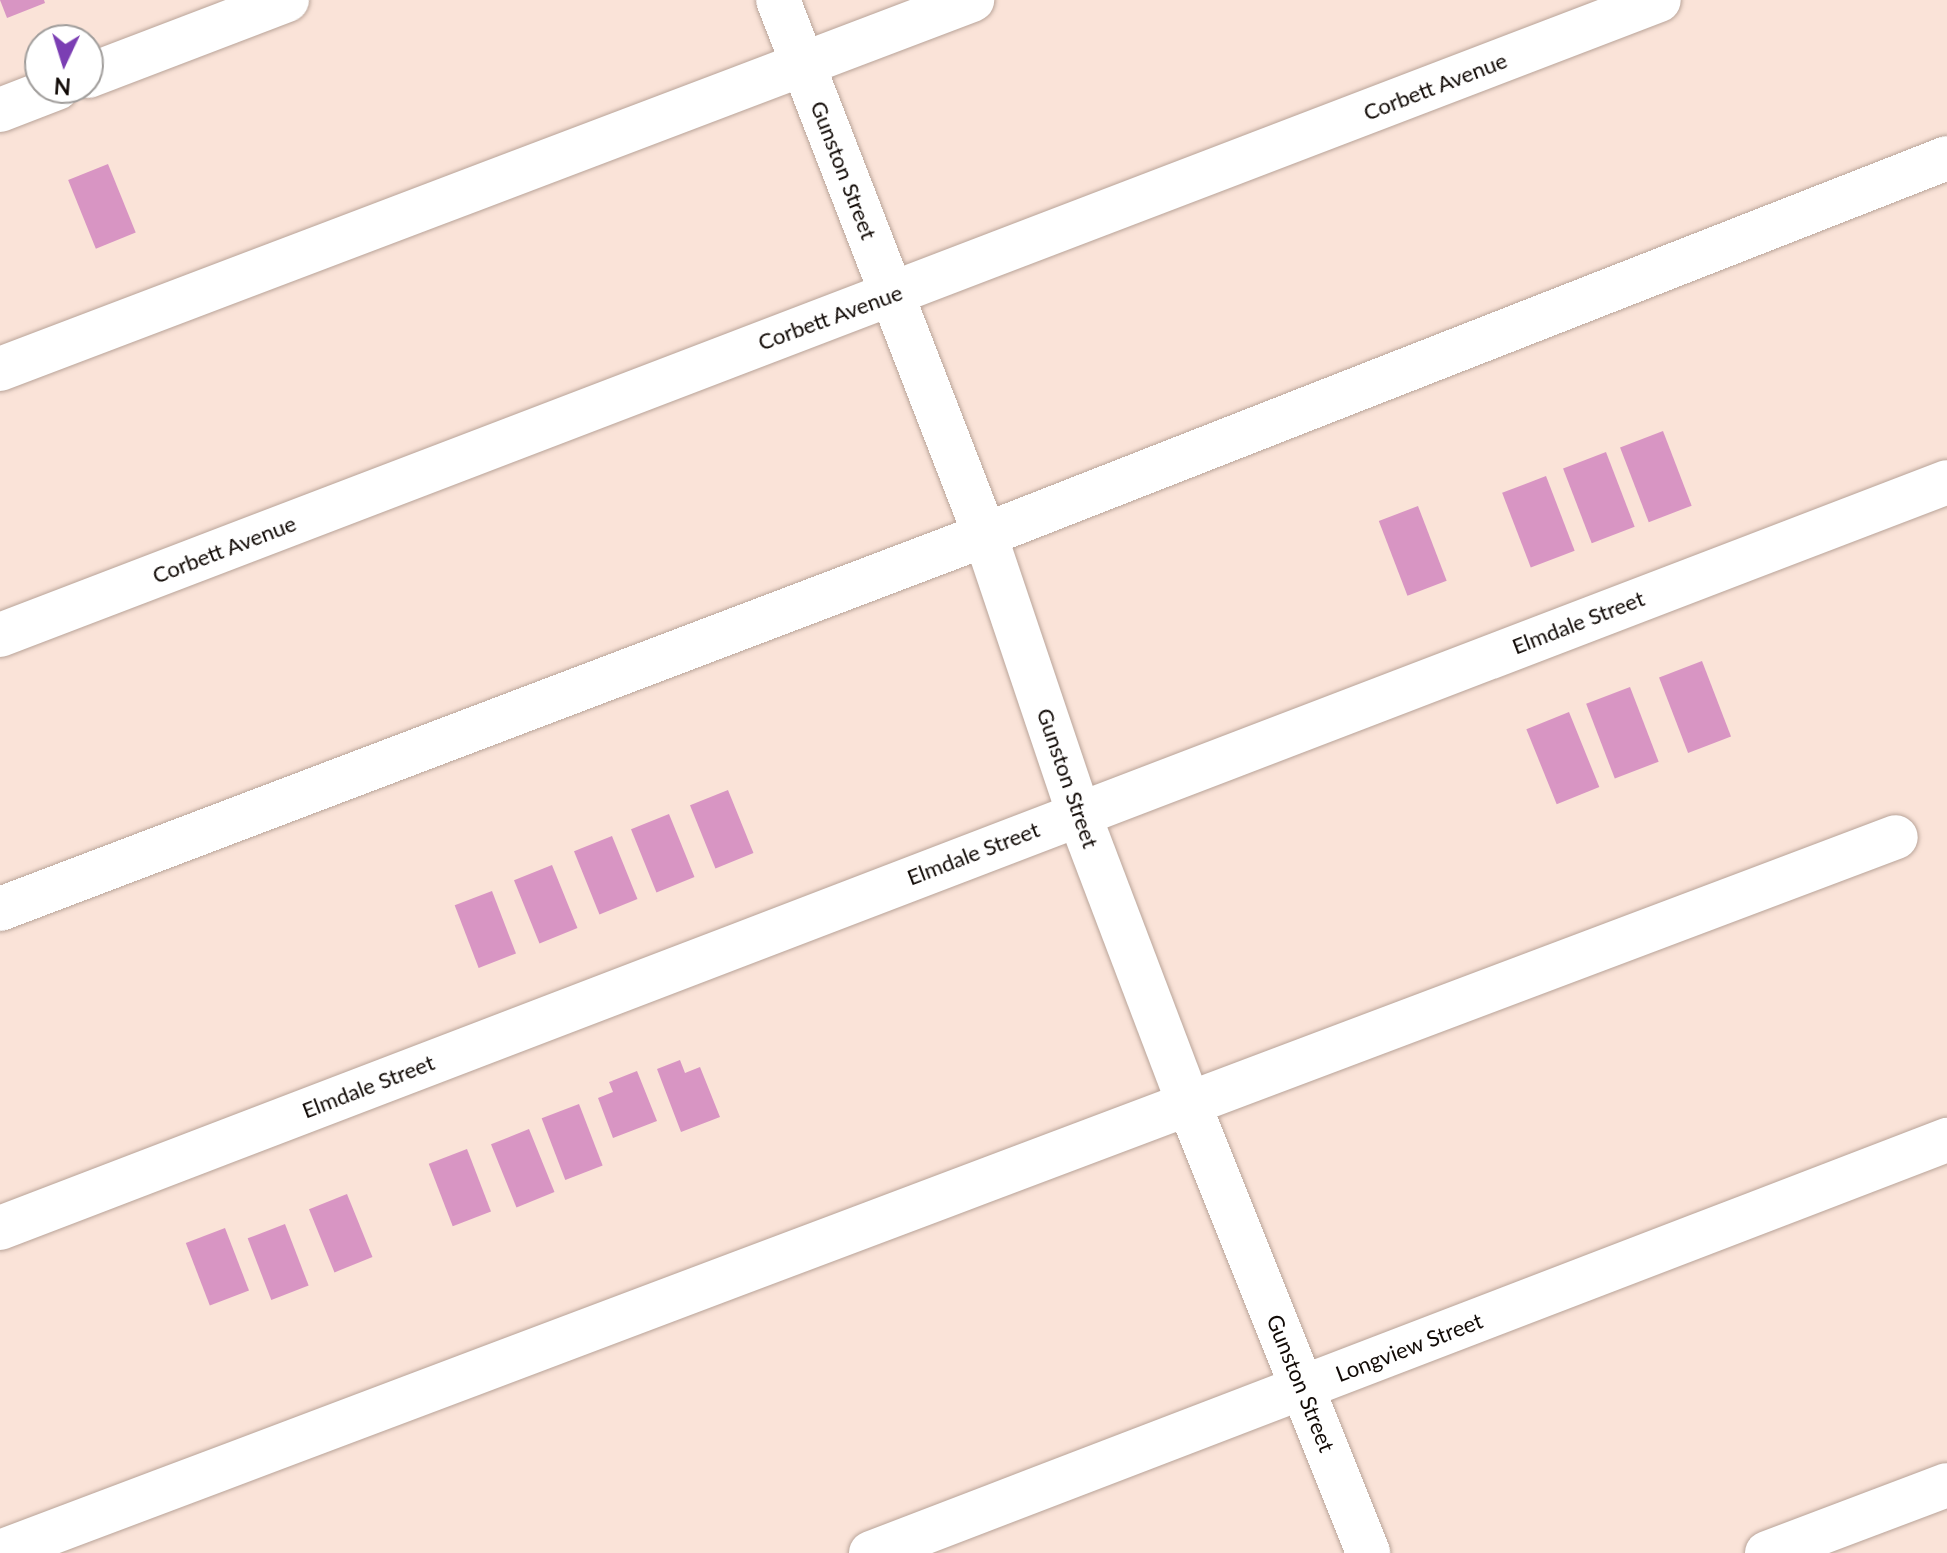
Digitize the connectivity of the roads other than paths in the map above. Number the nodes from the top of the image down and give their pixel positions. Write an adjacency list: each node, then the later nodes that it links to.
1 (287, 0): 6 (street)
2 (778, 0): 5 (street, Gunston Street)
3 (972, 0): 5 (street)
4 (1659, 0): 10 (street, Corbett Avenue)
5 (802, 63): 10 (street, Gunston Street); 11 (street)
6 (104, 70)
7 (24, 101): 8 (street)
8 (0, 110)
9 (1947, 158): 13 (street)
10 (892, 295): 13 (street, Gunston Street); 14 (street, Corbett Avenue)
11 (0, 369)
12 (1947, 482): 15 (street, Elmdale Street)
13 (985, 535): 15 (street, Gunston Street); 17 (street)
14 (0, 635)
15 (1078, 812): 18 (street, Gunston Street); 20 (street, Elmdale Street)
16 (1896, 837): 18 (street)
17 (0, 909)
18 (1190, 1107): 21 (street, Gunston Street); 23 (street)
19 (1947, 1140): 21 (street, Longview Street)
20 (0, 1228)
21 (1304, 1387): 24 (street, Longview Street); 25 (street, Gunston Street)
22 (1947, 1485): 26 (street)
23 (0, 1552)
24 (871, 1553)
25 (1368, 1553)
26 (1767, 1553)

